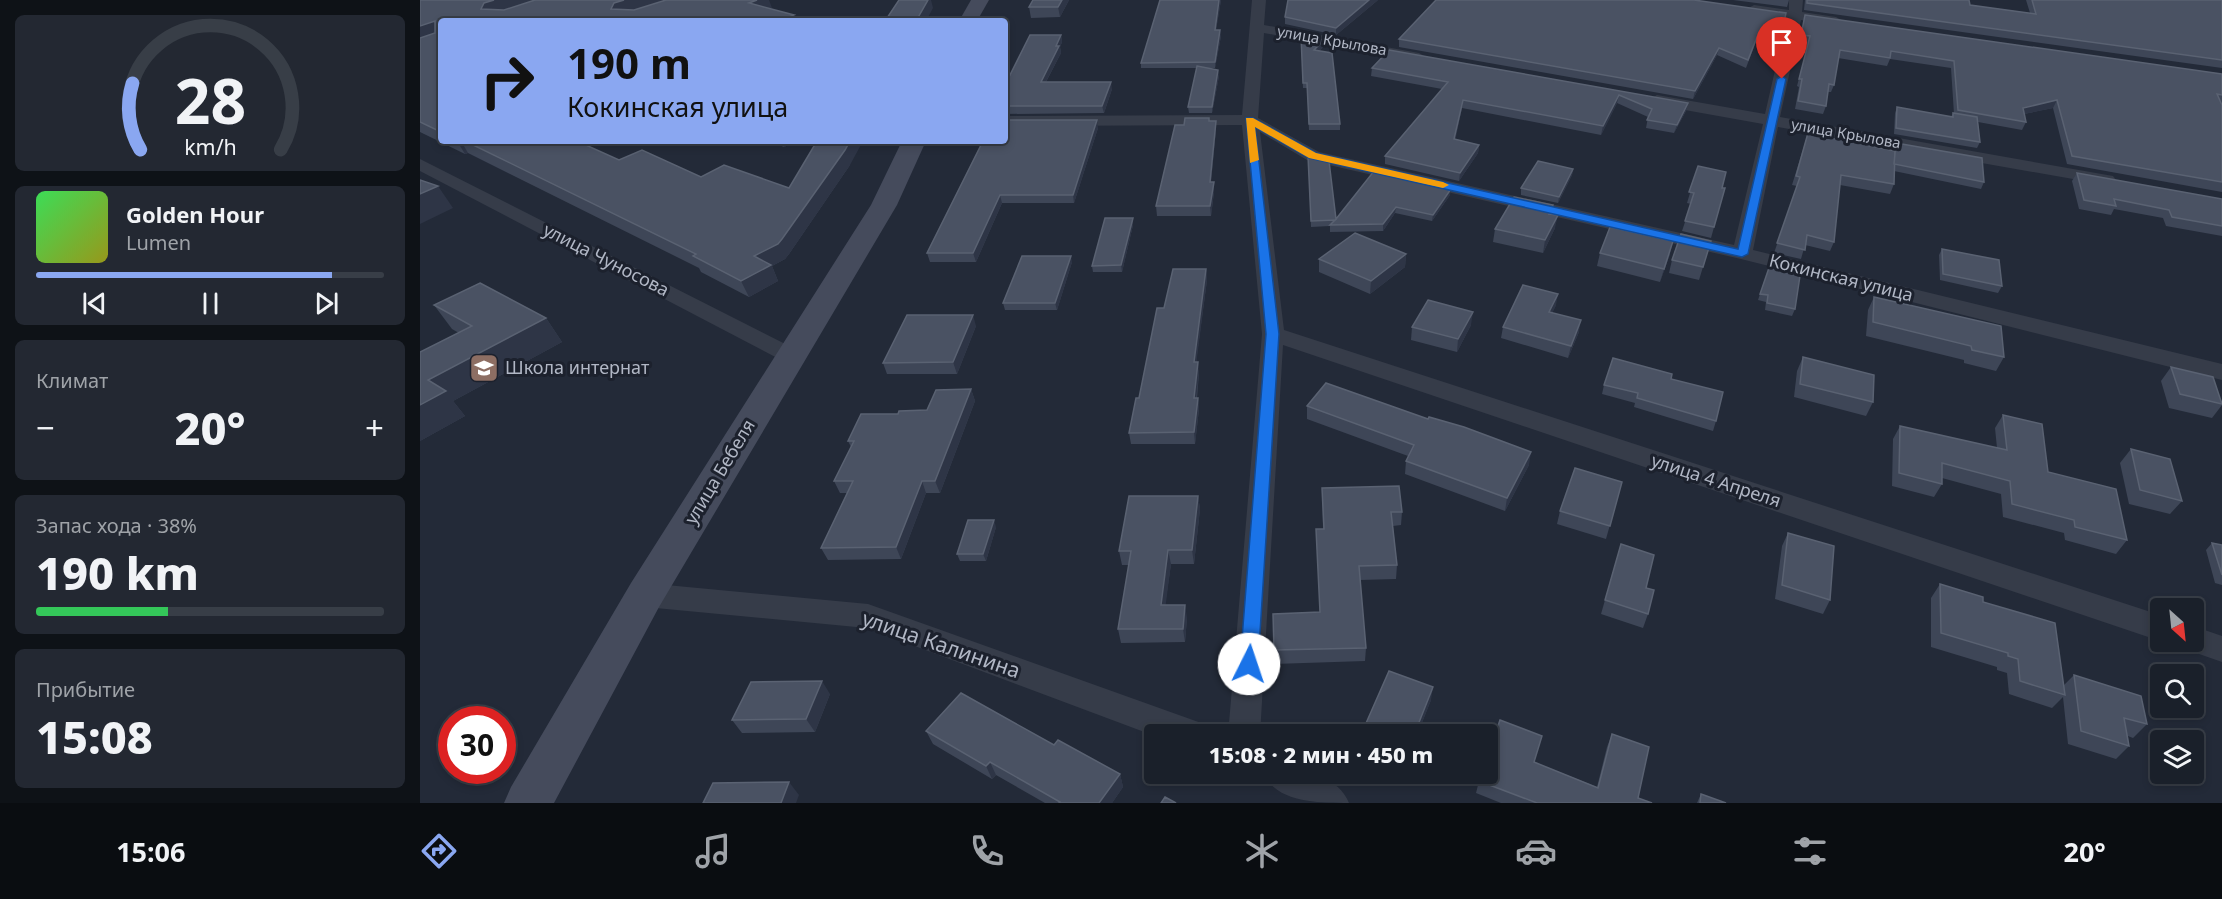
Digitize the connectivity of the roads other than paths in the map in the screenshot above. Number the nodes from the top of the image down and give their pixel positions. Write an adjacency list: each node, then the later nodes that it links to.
1 (980, 0): 5 (street)
2 (1259, 0): 7 (street)
3 (1741, 8): 4 (street)
4 (1795, 8): 6 (street); 12 (street)
5 (970, 18)
6 (1854, 23)
7 (1257, 28): 8 (street, улица Крылова); 10 (street)
8 (1433, 60)
9 (1644, 98): 12 (street, улица Крылова)
10 (1250, 120): 11 (street, Кокинская улица); 16 (street, Кокинская улица); 17 (street)
11 (1008, 121)
12 (1773, 121): 15 (street, улица Крылова); 16 (street)
13 (913, 144): 18 (street, улица Бебеля)
14 (420, 165): 18 (street, улица Чуносова)
15 (2128, 184)
16 (1742, 254): 19 (street, Кокинская улица)
17 (1273, 334): 21 (street, улица 4 Апреля); 25 (street)
18 (791, 356): 20 (street, улица Бебеля)
19 (2222, 372)
20 (645, 595): 24 (street, улица Калинина); 27 (street, улица Бебеля)
21 (2150, 625)
22 (2204, 643): 23 (street)
23 (2222, 649)
24 (1162, 724)
25 (1245, 724)
26 (1298, 784): 28 (street)
27 (528, 803)
28 (1332, 803)

